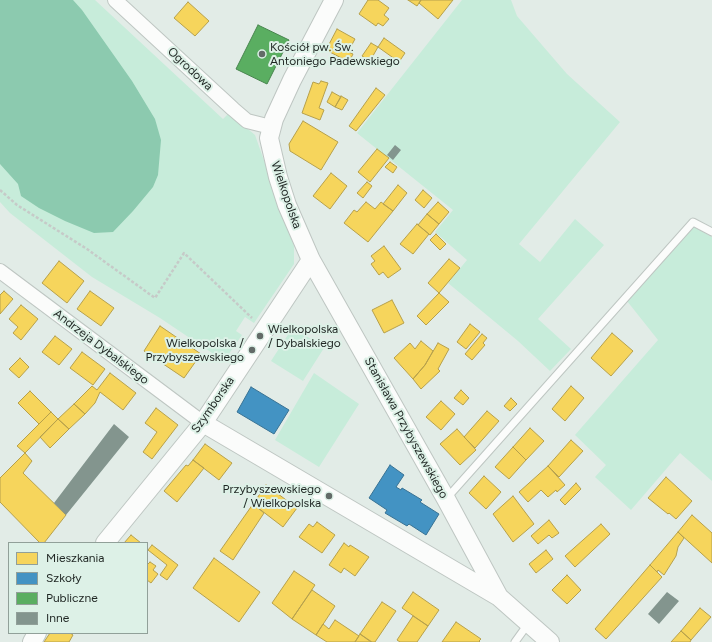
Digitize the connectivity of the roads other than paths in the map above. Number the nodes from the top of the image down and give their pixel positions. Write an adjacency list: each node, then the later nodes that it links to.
1 (115, 0): 3 (street, Ogrodowa)
2 (334, 0): 3 (street, Wielkopolska)
3 (271, 127): 5 (street, Wielkopolska)
4 (712, 232): 8 (lane)
5 (311, 260): 7 (street, Szymborska); 8 (street, Stanisława Przybyszewskiego)
6 (0, 271): 7 (street, Andrzeja Dybalskiego)
7 (203, 423): 9 (street, Szymborska); 10 (street, Stanisława Przybyszewskiego)
8 (446, 499): 10 (street, Stanisława Przybyszewskiego)
9 (106, 542)
10 (499, 597): 11 (street, Stanisława Przybyszewskiego)
11 (528, 624): 12 (lane); 13 (street, Stanisława Przybyszewskiego)
12 (515, 642)
13 (550, 642)

